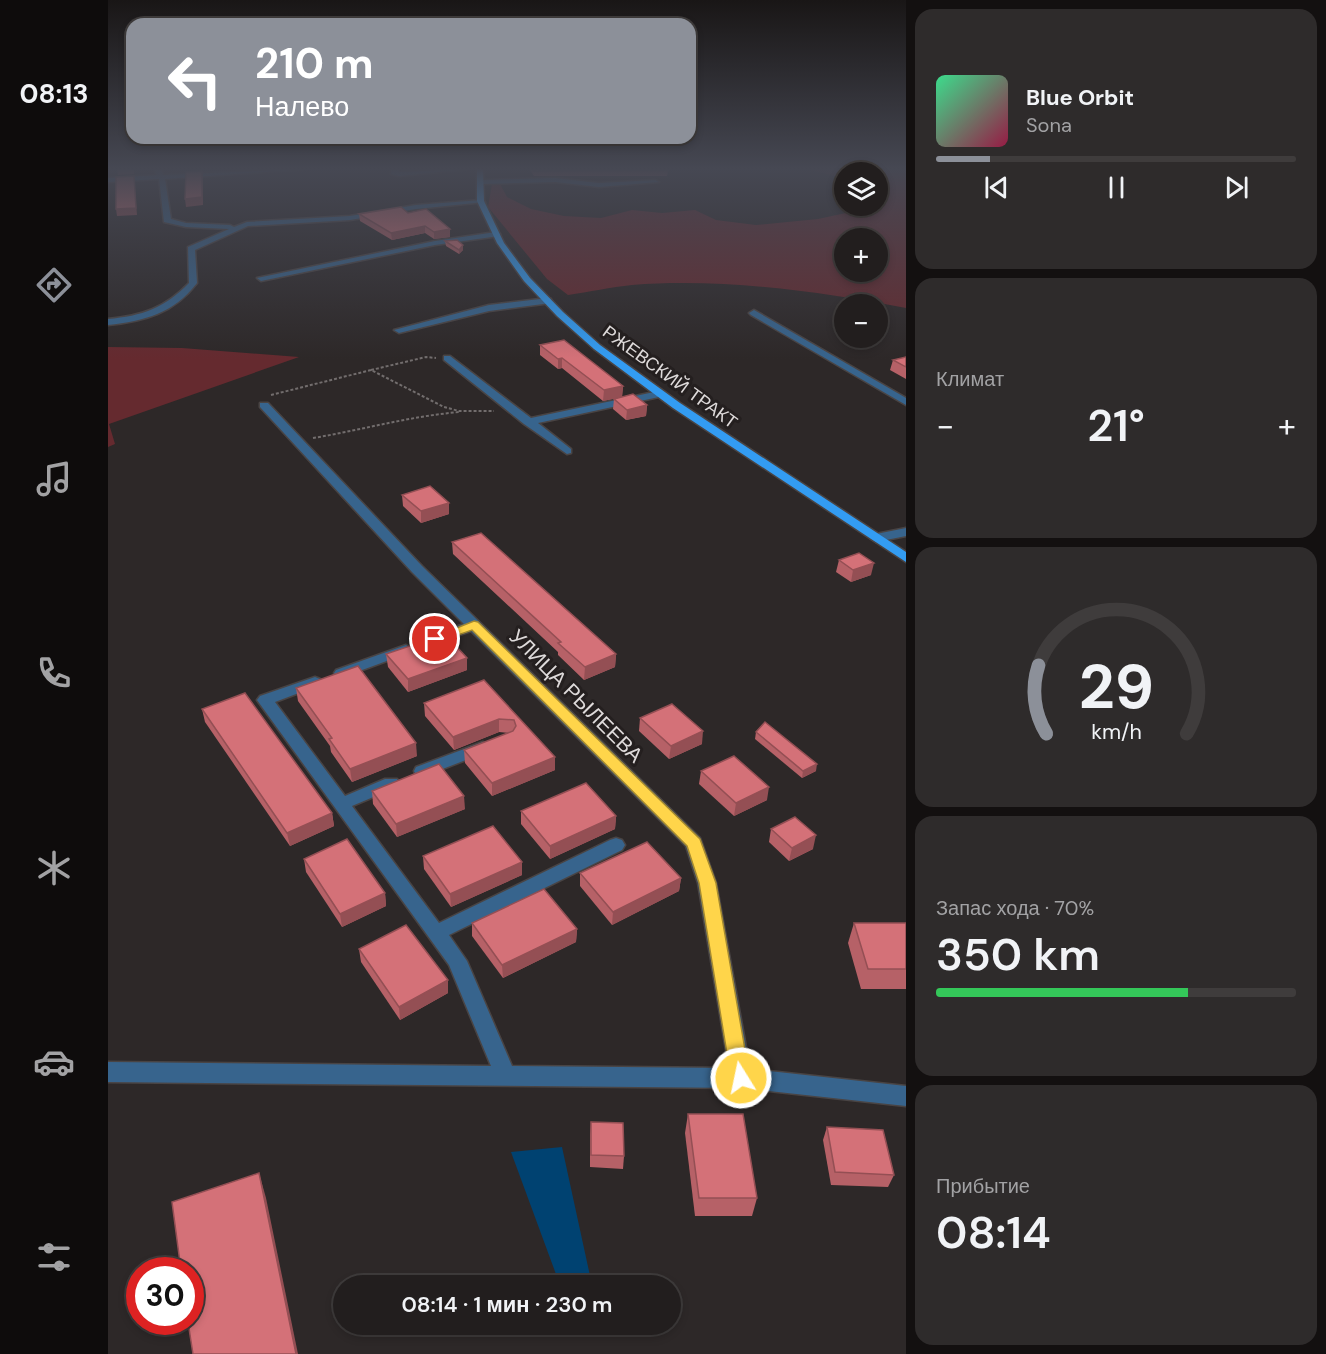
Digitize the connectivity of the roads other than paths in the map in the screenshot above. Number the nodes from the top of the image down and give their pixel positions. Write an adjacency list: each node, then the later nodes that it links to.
1 (225, 232): 6 (street)
2 (496, 234): 3 (street); 4 (main road, РЖЕВСКИЙ ТРАКТ)
3 (261, 278)
4 (548, 301): 7 (street); 9 (main road, РЖЕВСКИЙ ТРАКТ)
5 (754, 312): 10 (street)
6 (108, 322)
7 (399, 330)
8 (447, 358): 12 (street)
9 (659, 394): 12 (street); 15 (main road, РЖЕВСКИЙ ТРАКТ)
10 (906, 402)
11 (264, 405): 17 (street, УЛИЦА РЫЛЕЕВА)
12 (528, 422): 13 (street)
13 (567, 451)
14 (906, 532): 15 (street)
15 (876, 538): 16 (main road, РЖЕВСКИЙ ТРАКТ)
16 (906, 558)
17 (474, 625): 19 (street); 24 (street, УЛИЦА РЫЛЕЕВА)
18 (495, 742): 19 (street)
19 (341, 804): 21 (street)
20 (616, 845): 21 (street)
21 (436, 933): 23 (street)
22 (108, 1072): 23 (street)
23 (505, 1074): 24 (street)
24 (741, 1078): 25 (street)
25 (906, 1096)

